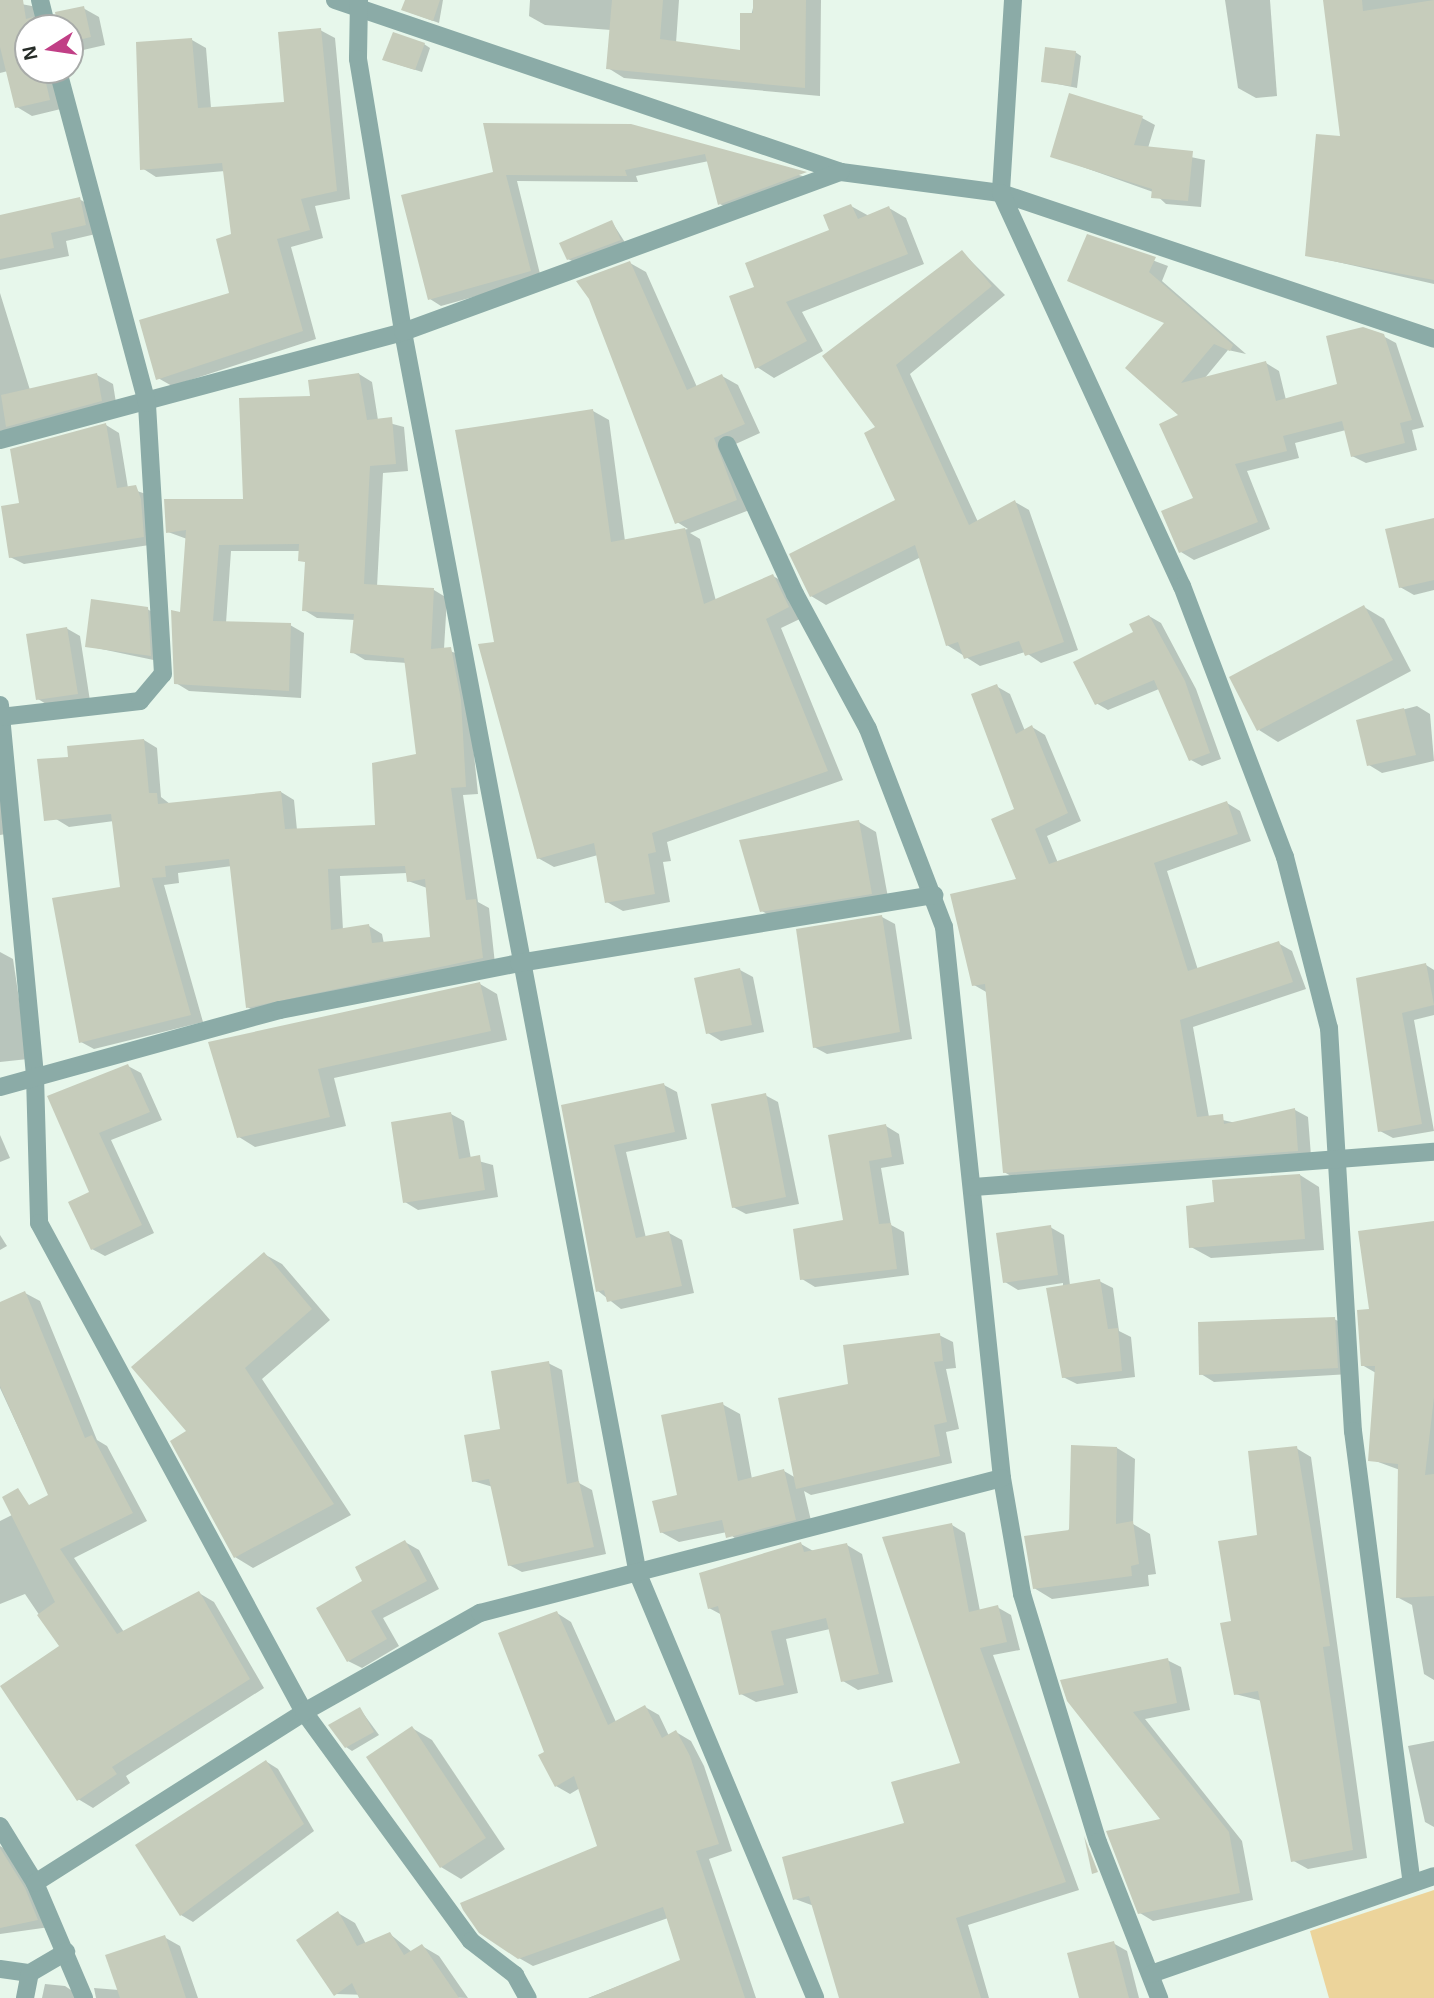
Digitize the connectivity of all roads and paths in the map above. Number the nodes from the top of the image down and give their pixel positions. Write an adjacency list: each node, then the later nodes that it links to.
1 (335, 0): 3 (street)
2 (1013, 0): 6 (street)
3 (359, 3): 5 (street); 7 (street)
4 (62, 84): 9 (street)
5 (841, 172): 6 (street); 7 (street)
6 (1001, 193): 8 (street); 18 (street)
7 (403, 332): 9 (street); 14 (street)
8 (1434, 338)
9 (148, 404): 10 (street); 12 (street)
10 (0, 440)
11 (726, 444): 13 (street)
12 (1, 713): 15 (street)
13 (933, 895): 14 (street); 19 (street)
14 (519, 963): 15 (street); 21 (street)
15 (35, 1076): 16 (street); 22 (street)
16 (0, 1087)
17 (1434, 1152): 18 (street)
18 (1341, 1159): 19 (street); 25 (street)
19 (974, 1187): 20 (street)
20 (1002, 1478): 21 (street); 30 (street)
21 (638, 1574): 22 (street); 34 (street)
22 (304, 1712): 26 (street); 33 (street)
23 (0, 1826): 26 (street)
24 (1434, 1876): 25 (street)
25 (1412, 1882): 30 (street)
26 (35, 1883): 27 (street)
27 (66, 1952): 29 (street); 32 (street)
28 (0, 1969): 29 (street)
29 (30, 1973): 31 (street)
30 (1151, 1974): 35 (street)
31 (25, 1998)
32 (84, 1998)
33 (528, 1998)
34 (816, 1998)
35 (1159, 1998)

